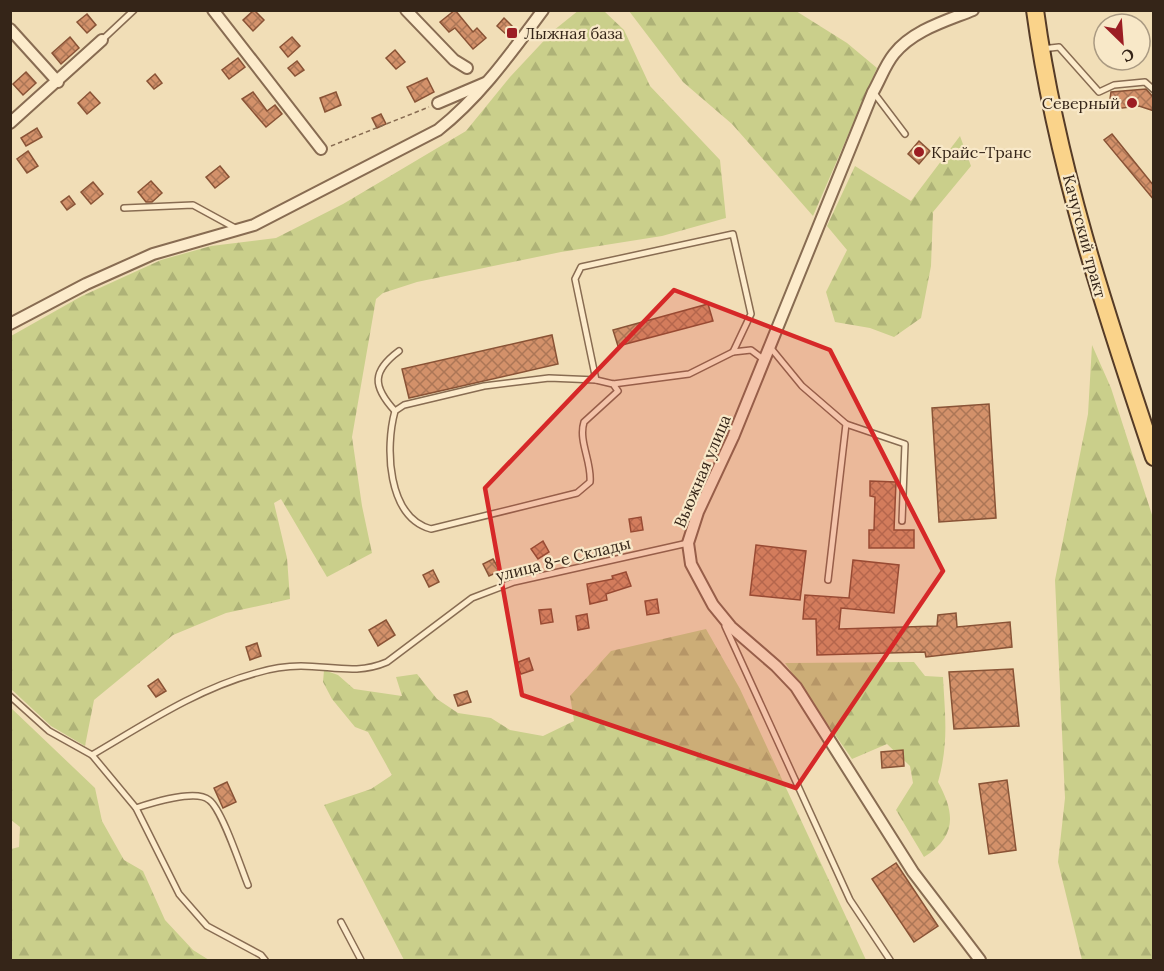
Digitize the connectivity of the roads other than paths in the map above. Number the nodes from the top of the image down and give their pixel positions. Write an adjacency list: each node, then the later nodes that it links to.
1 (134, 10): 8 (lane)
2 (213, 10): 18 (street)
3 (406, 10): 10 (street)
4 (543, 10): 12 (street)
5 (973, 10): 14 (street, Вьюжная улица)
6 (1035, 10): 9 (main road, Качугский тракт)
7 (10, 29): 11 (street)
8 (102, 40): 11 (street)
9 (1040, 50): 13 (lane); 30 (main road, Качугский тракт)
10 (467, 68)
11 (58, 82): 16 (street)
12 (488, 82): 15 (street); 20 (street)
13 (1154, 90)
14 (873, 92): 17 (lane); 22 (street, Вьюжная улица)
15 (438, 103)
16 (10, 123)
17 (905, 134)
18 (321, 149)
19 (124, 208): 20 (lane)
20 (238, 230): 21 (street)
21 (10, 324)
22 (770, 347): 25 (street, Вьюжная улица); 29 (lane)
23 (399, 351): 28 (lane)
24 (733, 352): 25 (lane); 26 (lane); 27 (lane)
25 (763, 359): 32 (street, Вьюжная улица)
26 (596, 380): 27 (lane); 28 (lane)
27 (613, 384): 28 (lane)
28 (394, 411)
29 (846, 424): 31 (lane); 33 (lane)
30 (1154, 457)
31 (902, 521)
32 (688, 543): 34 (street, Вьюжная улица); 36 (lane, улица 8-е Склады)
33 (828, 580)
34 (720, 614): 42 (lane); 43 (street, Вьюжная улица)
35 (10, 696): 36 (lane)
36 (92, 755): 37 (lane)
37 (136, 808): 38 (lane); 40 (lane)
38 (248, 885)
39 (341, 922): 41 (lane)
40 (265, 960)
41 (361, 960)
42 (890, 960)
43 (980, 960)

